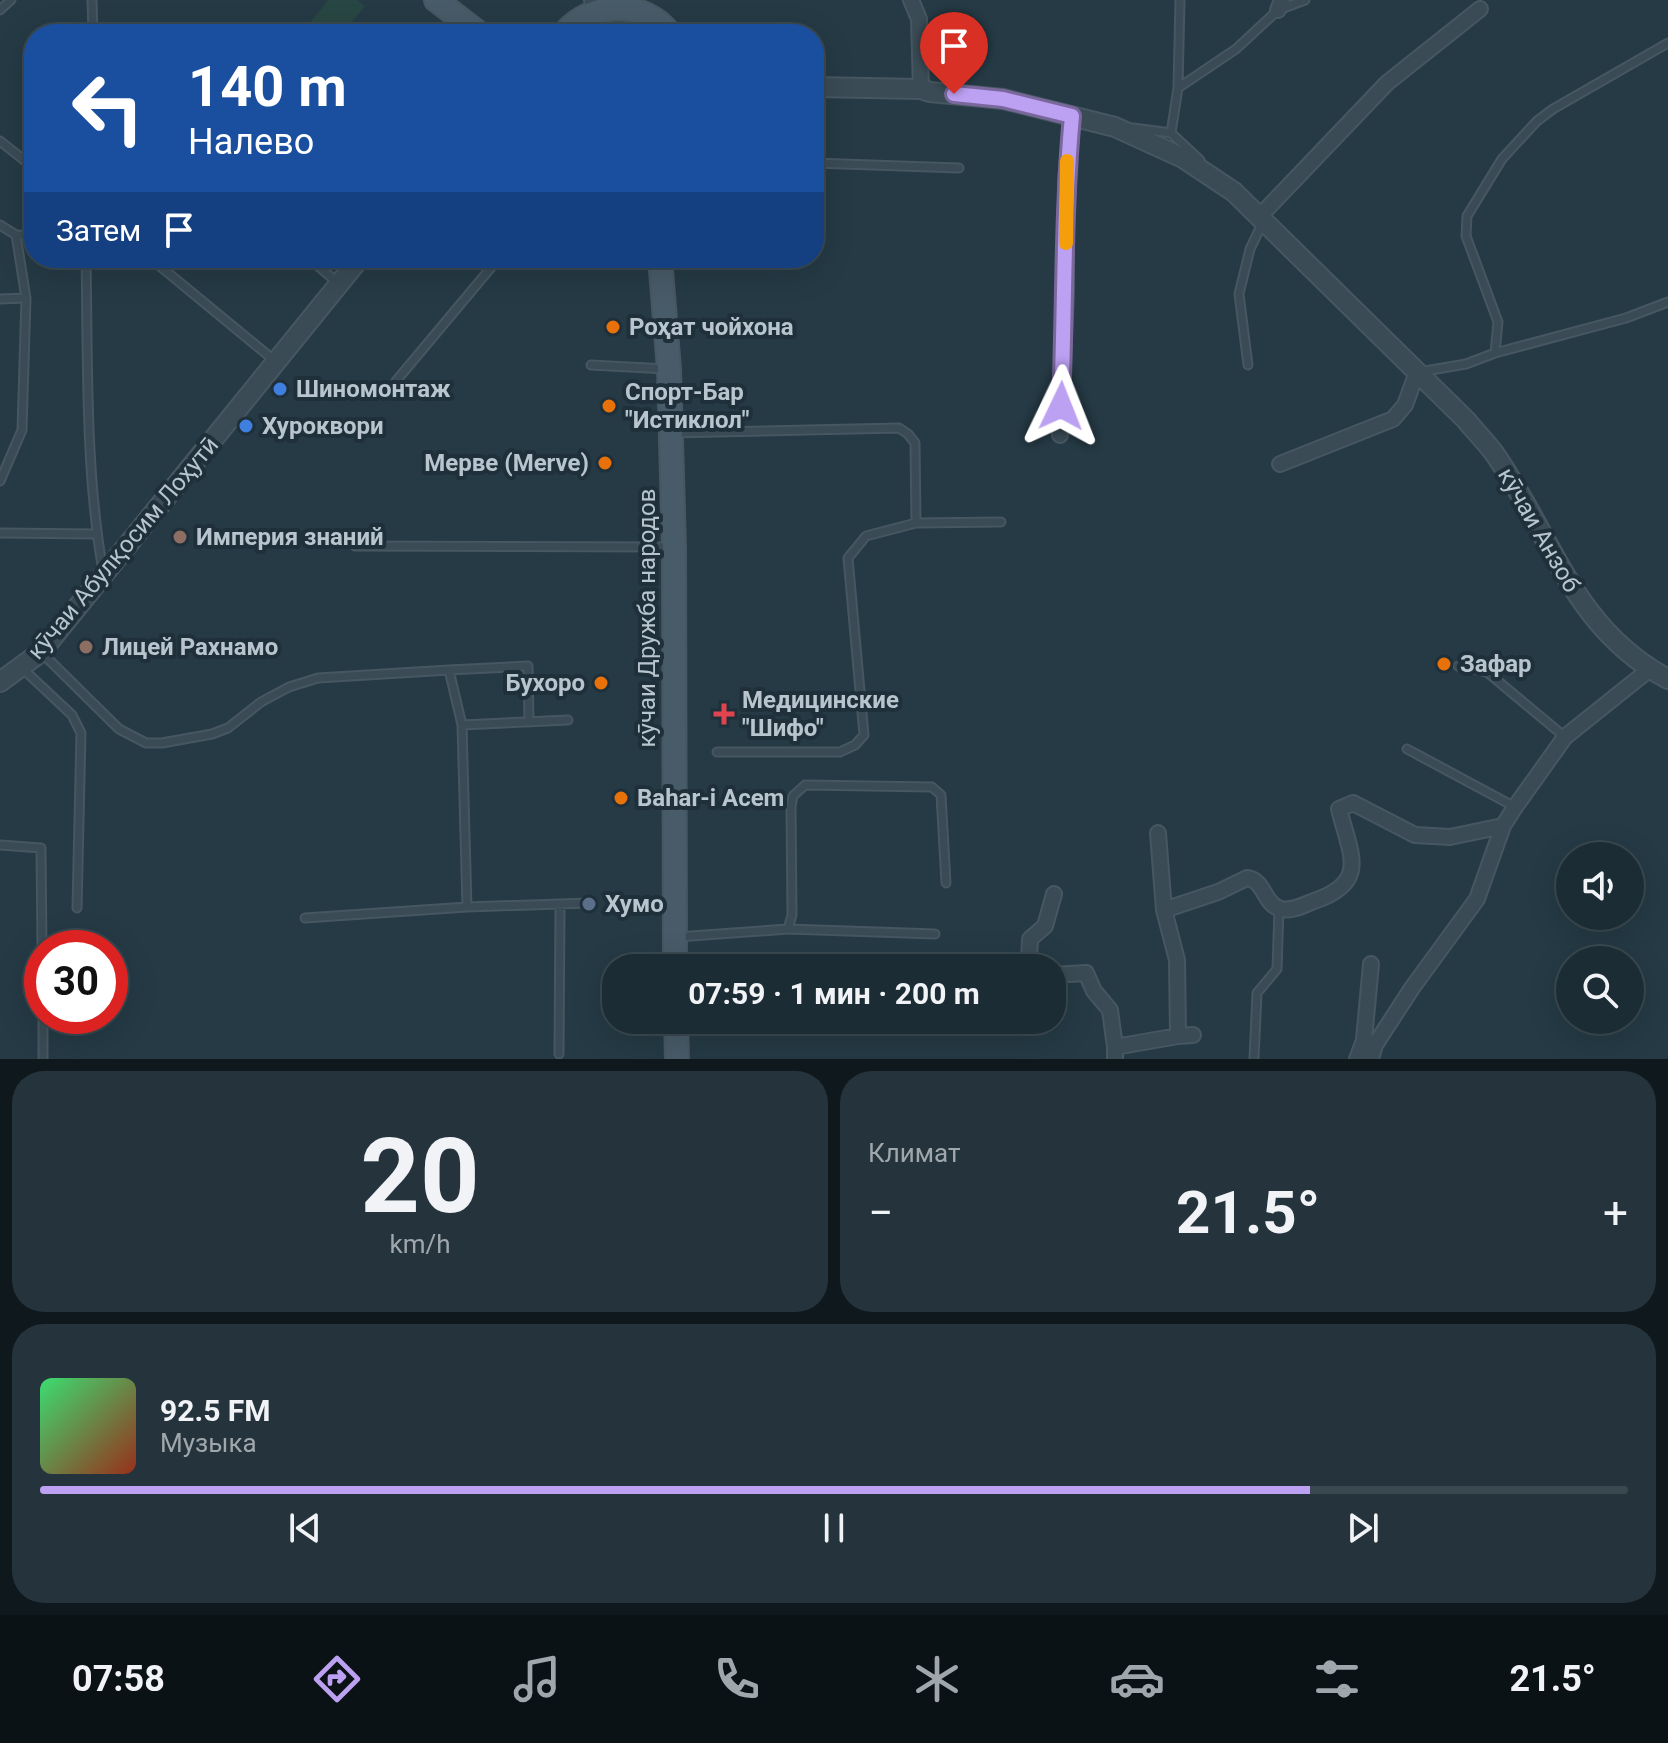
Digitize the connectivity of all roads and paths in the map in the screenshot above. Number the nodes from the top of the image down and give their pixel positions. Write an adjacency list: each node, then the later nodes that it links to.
1 (11, 0): 11 (lane)
2 (92, 0): 12 (lane)
3 (436, 0): 13 (main road)
4 (911, 0): 19 (street)
5 (1180, 0): 18 (lane)
6 (1305, 0): 9 (lane)
7 (591, 3): 8 (main road); 14 (main road)
8 (640, 4): 15 (main road)
9 (1280, 5): 18 (lane)
10 (1480, 9): 28 (street)
11 (0, 10)
12 (93, 24)
13 (467, 24)
14 (572, 24)
15 (661, 24)
16 (1668, 43): 42 (lane)
17 (824, 87): 19 (street, кӯчаи Анзоб)
18 (1178, 88): 22 (lane)
19 (921, 89): 20 (street, кӯчаи Анзоб)
20 (1072, 116): 21 (street, кӯчаи Анзоб); 50 (street)
21 (1115, 127): 22 (lane); 27 (street, кӯчаи Анзоб)
22 (1171, 133): 27 (lane, кӯчаи Анзоб)
23 (0, 141): 24 (lane)
24 (24, 160)
25 (824, 163): 26 (lane)
26 (959, 168)
27 (1234, 192): 28 (street, кӯчаи Анзоб)
28 (1262, 218): 45 (lane); 47 (street, кӯчаи Анзоб)
29 (0, 225): 30 (lane)
30 (16, 235): 31 (lane); 39 (lane)
31 (24, 235)
32 (86, 268): 56 (lane)
33 (163, 268): 43 (lane)
34 (320, 268): 38 (lane)
35 (352, 268): 38 (street, кӯчаи Абулқосим Лоҳутӣ)
36 (491, 268): 48 (lane)
37 (662, 268): 46 (main road, кӯчаи Дружба народов)
38 (340, 284): 43 (street, кӯчаи Абулқосим Лоҳутӣ)
39 (26, 298): 40 (lane); 52 (lane)
40 (0, 299)
41 (1668, 302): 42 (lane)
42 (1495, 353): 47 (lane)
43 (277, 363): 59 (street, кӯчаи Абулқосим Лоҳутӣ)
44 (591, 365): 46 (lane)
45 (1248, 365)
46 (669, 369): 49 (main road, кӯчаи Дружба народов)
47 (1417, 372): 51 (street); 62 (street, кӯчаи Анзоб)
48 (396, 381)
49 (671, 433): 54 (lane); 58 (main road, кӯчаи Дружба народов)
50 (1060, 435)
51 (1280, 464)
52 (0, 481)
53 (1001, 522): 54 (lane)
54 (916, 523): 71 (lane)
55 (0, 533): 56 (lane)
56 (96, 534): 59 (lane)
57 (355, 546): 58 (lane)
58 (674, 547): 88 (main road, кӯчаи Дружба народов)
59 (104, 574): 60 (street, кӯчаи Абулқосим Лоҳутӣ)
60 (41, 652): 63 (lane); 64 (street, кӯчаи Абулқосим Лоҳутӣ)
61 (1458, 666): 69 (lane)
62 (1650, 669): 65 (street, кӯчаи Анзоб); 69 (street)
63 (449, 670): 67 (lane); 68 (lane)
64 (7, 676): 81 (lane)
65 (1668, 679)
66 (568, 720): 67 (lane)
67 (529, 722): 68 (lane)
68 (462, 725): 80 (lane)
69 (1565, 737): 72 (street)
70 (1407, 749): 72 (lane)
71 (717, 752)
72 (1515, 807): 73 (street)
73 (1503, 826): 82 (street); 95 (street)
74 (1158, 833): 83 (street)
75 (0, 845): 86 (lane)
76 (946, 883): 85 (lane)
77 (1054, 894): 90 (street)
78 (589, 903): 79 (lane)
79 (560, 906): 80 (lane); 97 (lane)
80 (467, 907): 84 (lane)
81 (77, 908)
82 (1279, 909): 83 (street); 100 (lane)
83 (1164, 910): 96 (street)
84 (305, 918)
85 (788, 929): 87 (lane); 88 (lane)
86 (42, 930)
87 (935, 934)
88 (674, 937): 89 (main road, кӯчаи Дружба народов)
89 (675, 954)
90 (1029, 954)
91 (1371, 964): 95 (street)
92 (1066, 974): 96 (street)
93 (43, 1034): 98 (lane)
94 (676, 1034): 99 (main road)
95 (1370, 1048): 101 (street)
96 (1115, 1053)
97 (559, 1054)
98 (43, 1059)
99 (677, 1059)
100 (1254, 1059)
101 (1357, 1059)

